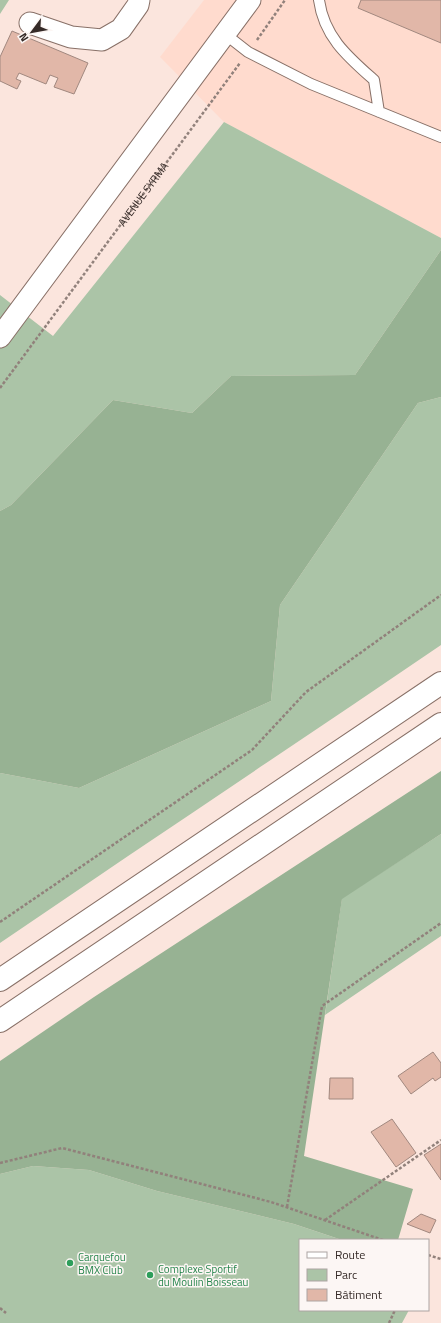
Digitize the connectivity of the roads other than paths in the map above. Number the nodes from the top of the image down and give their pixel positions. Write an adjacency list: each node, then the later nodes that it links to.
1 (139, 0): 4 (street)
2 (250, 0): 5 (street)
3 (319, 0): 6 (lane)
4 (30, 23)
5 (225, 34): 6 (lane); 8 (street)
6 (379, 112): 7 (lane)
7 (441, 137)
8 (0, 337)
9 (441, 683): 11 (highway)
10 (441, 724): 12 (highway)
11 (0, 980)
12 (0, 1021)

